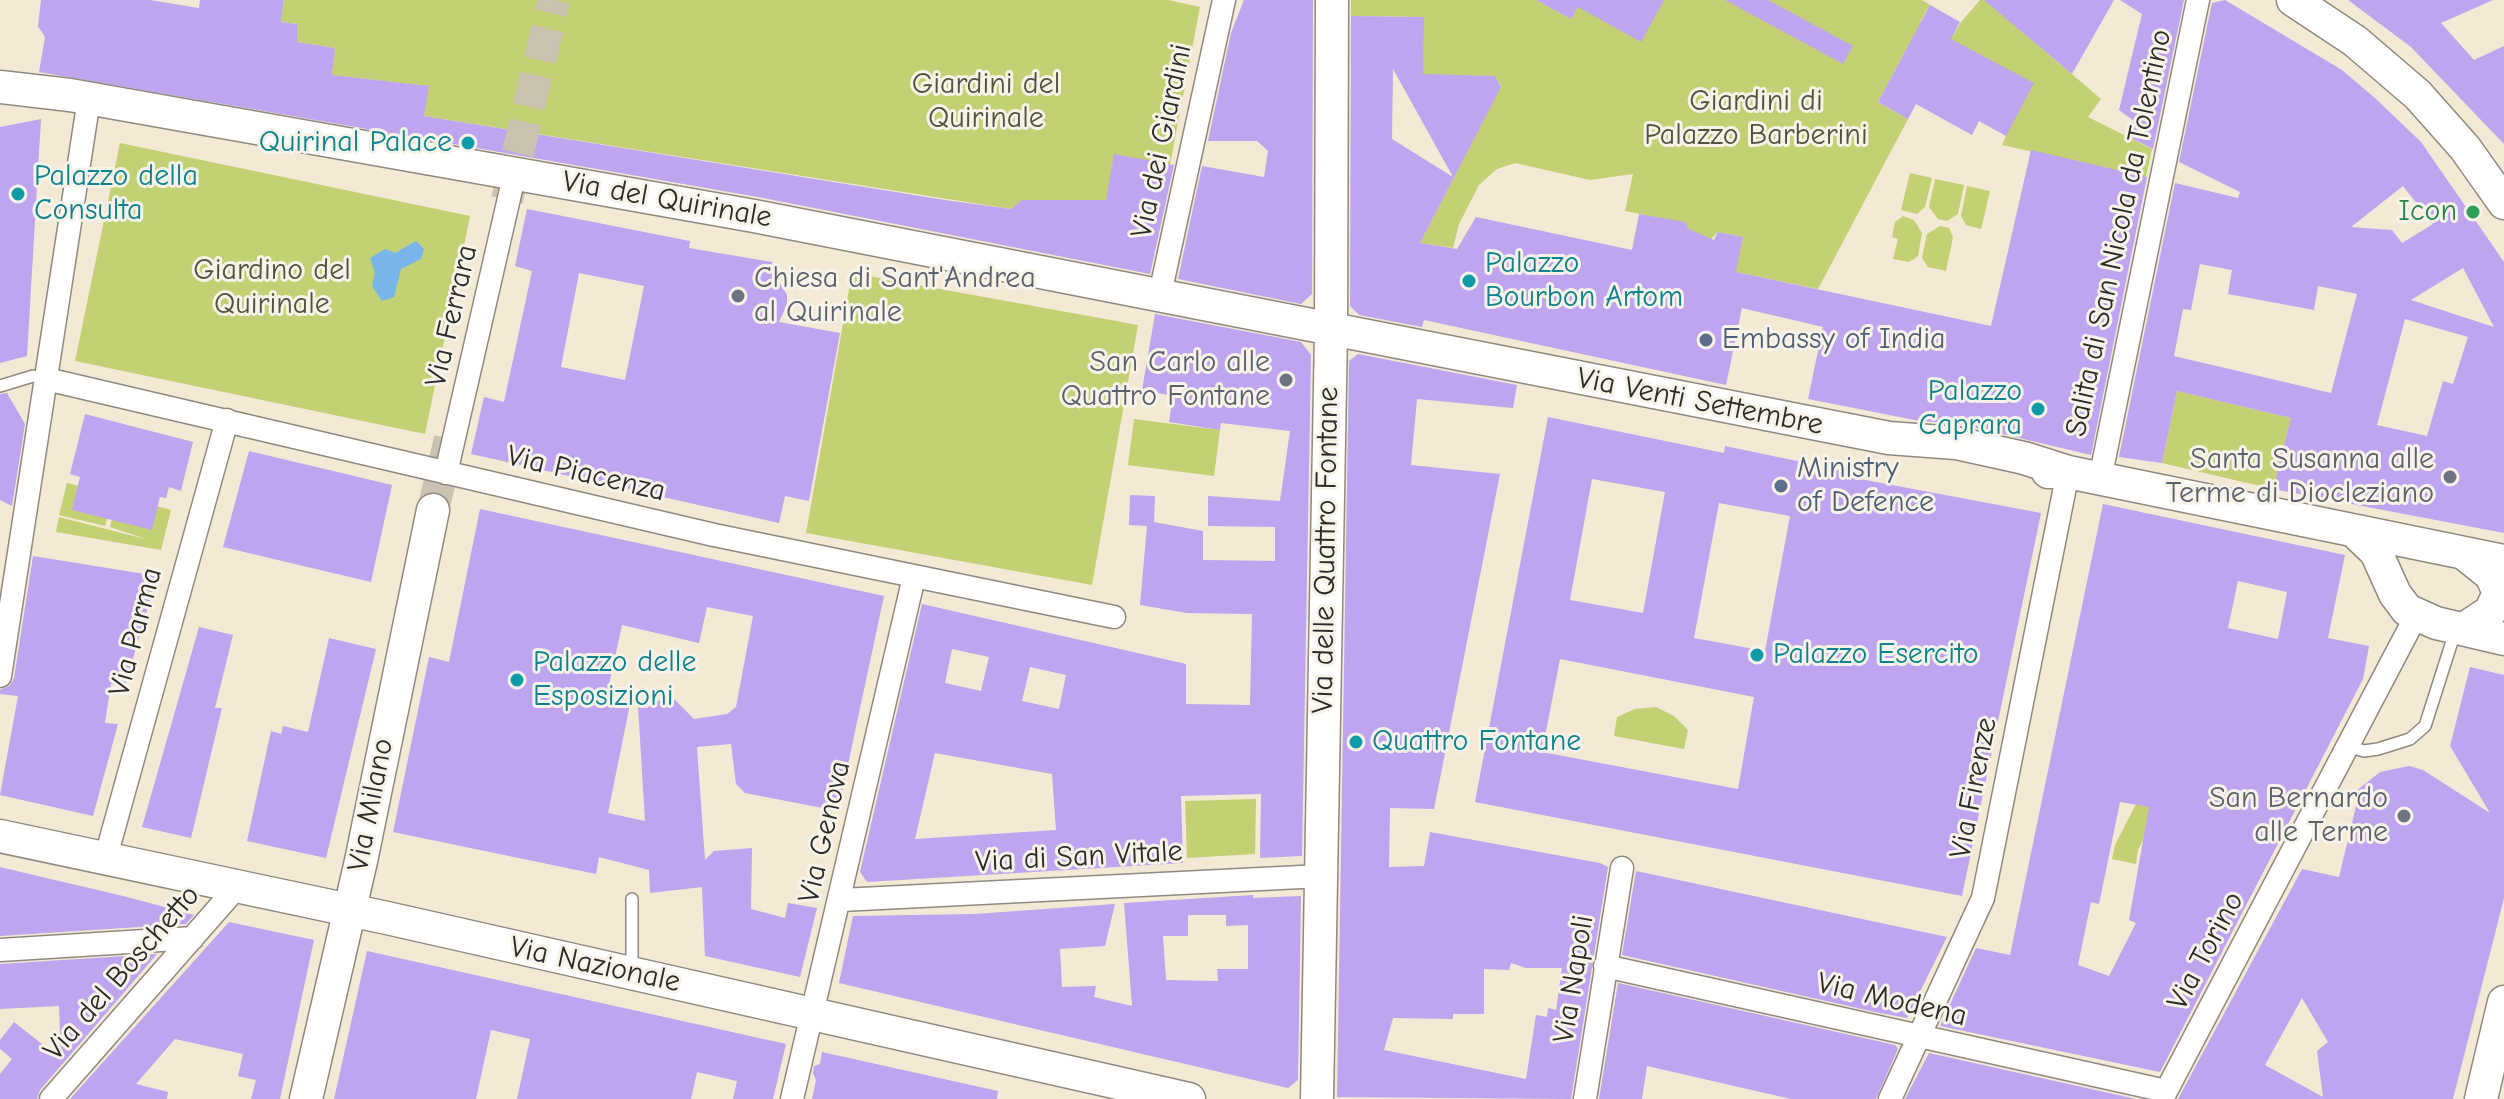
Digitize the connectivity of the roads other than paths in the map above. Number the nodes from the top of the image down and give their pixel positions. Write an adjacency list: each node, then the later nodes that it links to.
1 (1224, 0): 9 (street, Via dei Giardini)
2 (1332, 0): 10 (street, Via delle Quattro Fontane)
3 (2198, 0): 16 (street, Salita di San Nicola da Tolentino)
4 (2293, 0): 8 (street)
5 (0, 87): 6 (street, Via del Quirinale)
6 (89, 99): 7 (street, Via del Quirinale); 11 (street)
7 (515, 172): 9 (street, Via del Quirinale); 15 (street, Via Ferrara)
8 (2504, 203)
9 (1160, 294): 10 (street, Via del Quirinale)
10 (1331, 331): 14 (street, Via Venti Settembre); 32 (street, Via delle Quattro Fontane)
11 (46, 379): 12 (lane); 13 (street, Via Piacenza); 27 (street)
12 (0, 386)
13 (227, 420): 15 (street, Via Piacenza); 30 (street, Via Parma)
14 (2068, 472): 16 (street); 43 (street, Via Firenze)
15 (446, 473): 21 (street, Via Piacenza)
16 (2100, 479): 18 (street)
17 (433, 510): 36 (street, Via Milano)
18 (2354, 531): 19 (street); 22 (street)
19 (2457, 551): 20 (street); 22 (street); 25 (street)
20 (2504, 561)
21 (914, 577): 24 (street, Via Piacenza); 35 (street, Via Genova)
22 (2389, 582): 23 (street)
23 (2416, 616): 25 (street); 28 (street, Via Torino)
24 (1114, 617)
25 (2460, 628): 26 (street); 28 (lane)
26 (2504, 639)
27 (0, 676)
28 (2348, 746): 46 (street, Via Torino)
29 (0, 836): 30 (street, Via Nazionale)
30 (105, 860): 33 (street, Via Nazionale)
31 (1622, 868): 39 (street, Via Napoli)
32 (1321, 876): 35 (street, Via di San Vitale); 51 (street, Via delle Quattro Fontane)
33 (237, 887): 36 (street, Via Nazionale); 37 (street, Via del Boschetto)
34 (632, 899): 40 (lane)
35 (841, 900): 42 (street, Via Genova)
36 (350, 911): 40 (street, Via Nazionale); 48 (street, Via Milano)
37 (193, 938): 38 (street); 47 (street, Via del Boschetto)
38 (0, 950)
39 (1605, 966): 43 (street, Via Modena); 52 (street, Via Napoli)
40 (632, 973): 42 (street, Via Nazionale)
41 (2504, 1002): 54 (street)
42 (813, 1015): 45 (street, Via Nazionale); 49 (street, Via Genova)
43 (1919, 1037): 46 (street, Via Modena); 53 (street, Via Firenze)
44 (2504, 1078): 55 (street)
45 (1103, 1090): 50 (street, Via Nazionale)
46 (2164, 1095)
47 (51, 1099)
48 (306, 1099)
49 (792, 1099)
50 (1189, 1099)
51 (1317, 1099)
52 (1585, 1099)
53 (1890, 1099)
54 (2481, 1099)
55 (2499, 1099)

